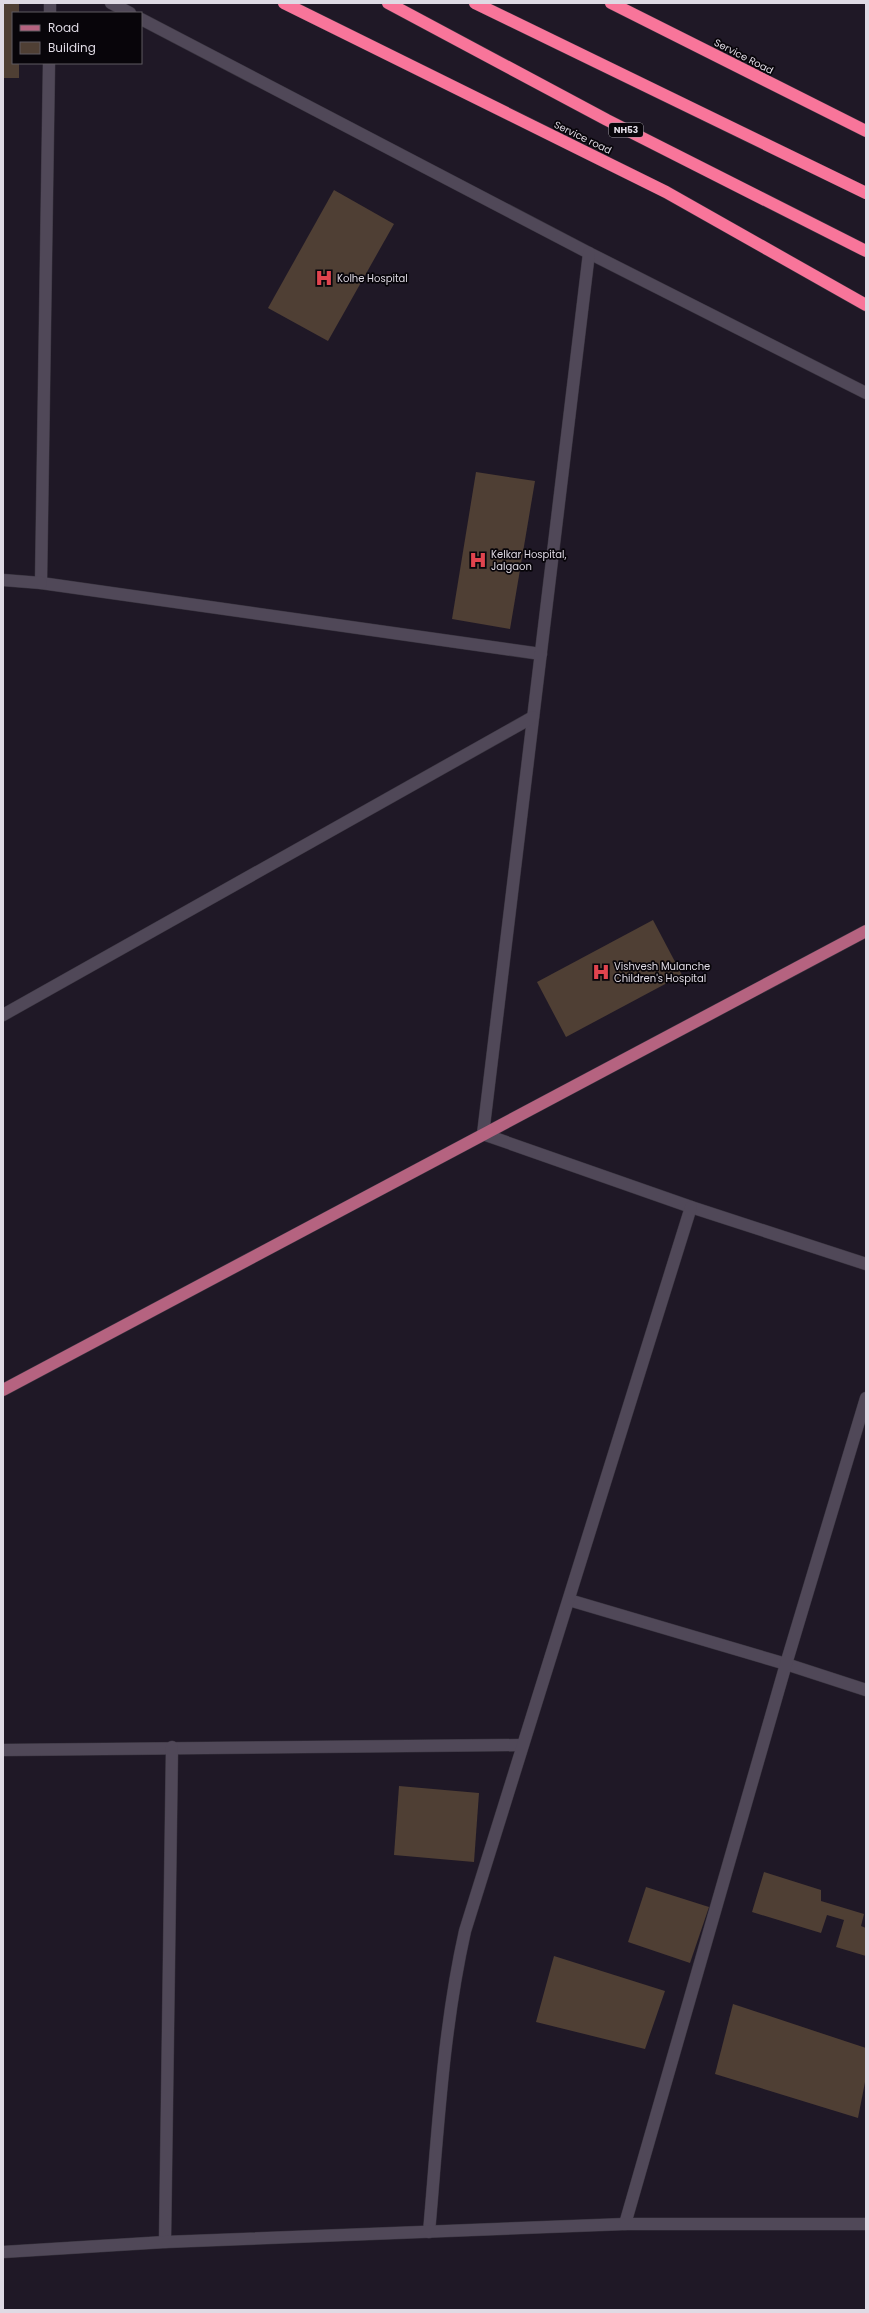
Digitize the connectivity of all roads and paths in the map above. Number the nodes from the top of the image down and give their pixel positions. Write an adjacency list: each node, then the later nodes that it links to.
1 (111, 3): 6 (street)
2 (284, 3): 13 (highway, Service road)
3 (388, 3): 11 (highway, NH53)
4 (475, 3): 10 (highway)
5 (611, 3): 9 (highway, Service Road)
6 (128, 12)
7 (142, 20): 12 (street)
8 (49, 64): 16 (street)
9 (866, 131)
10 (866, 193)
11 (866, 251)
12 (589, 252): 14 (street); 17 (street)
13 (866, 305)
14 (866, 393)
15 (3, 580): 16 (street)
16 (41, 583): 17 (street)
17 (541, 654): 18 (street)
18 (534, 718): 20 (street); 21 (street)
19 (866, 931): 21 (main road)
20 (3, 1015)
21 (483, 1134): 22 (street); 24 (main road)
22 (691, 1207): 23 (street); 26 (street)
23 (866, 1264)
24 (3, 1390)
25 (866, 1398): 27 (street)
26 (569, 1600): 27 (street); 29 (street)
27 (786, 1664): 28 (street); 32 (street)
28 (866, 1690)
29 (521, 1746): 30 (street); 34 (street)
30 (172, 1747): 31 (street); 35 (street)
31 (3, 1750)
32 (625, 2224): 33 (street); 34 (street)
33 (866, 2224)
34 (429, 2232): 35 (street)
35 (165, 2242): 36 (street)
36 (3, 2252)

